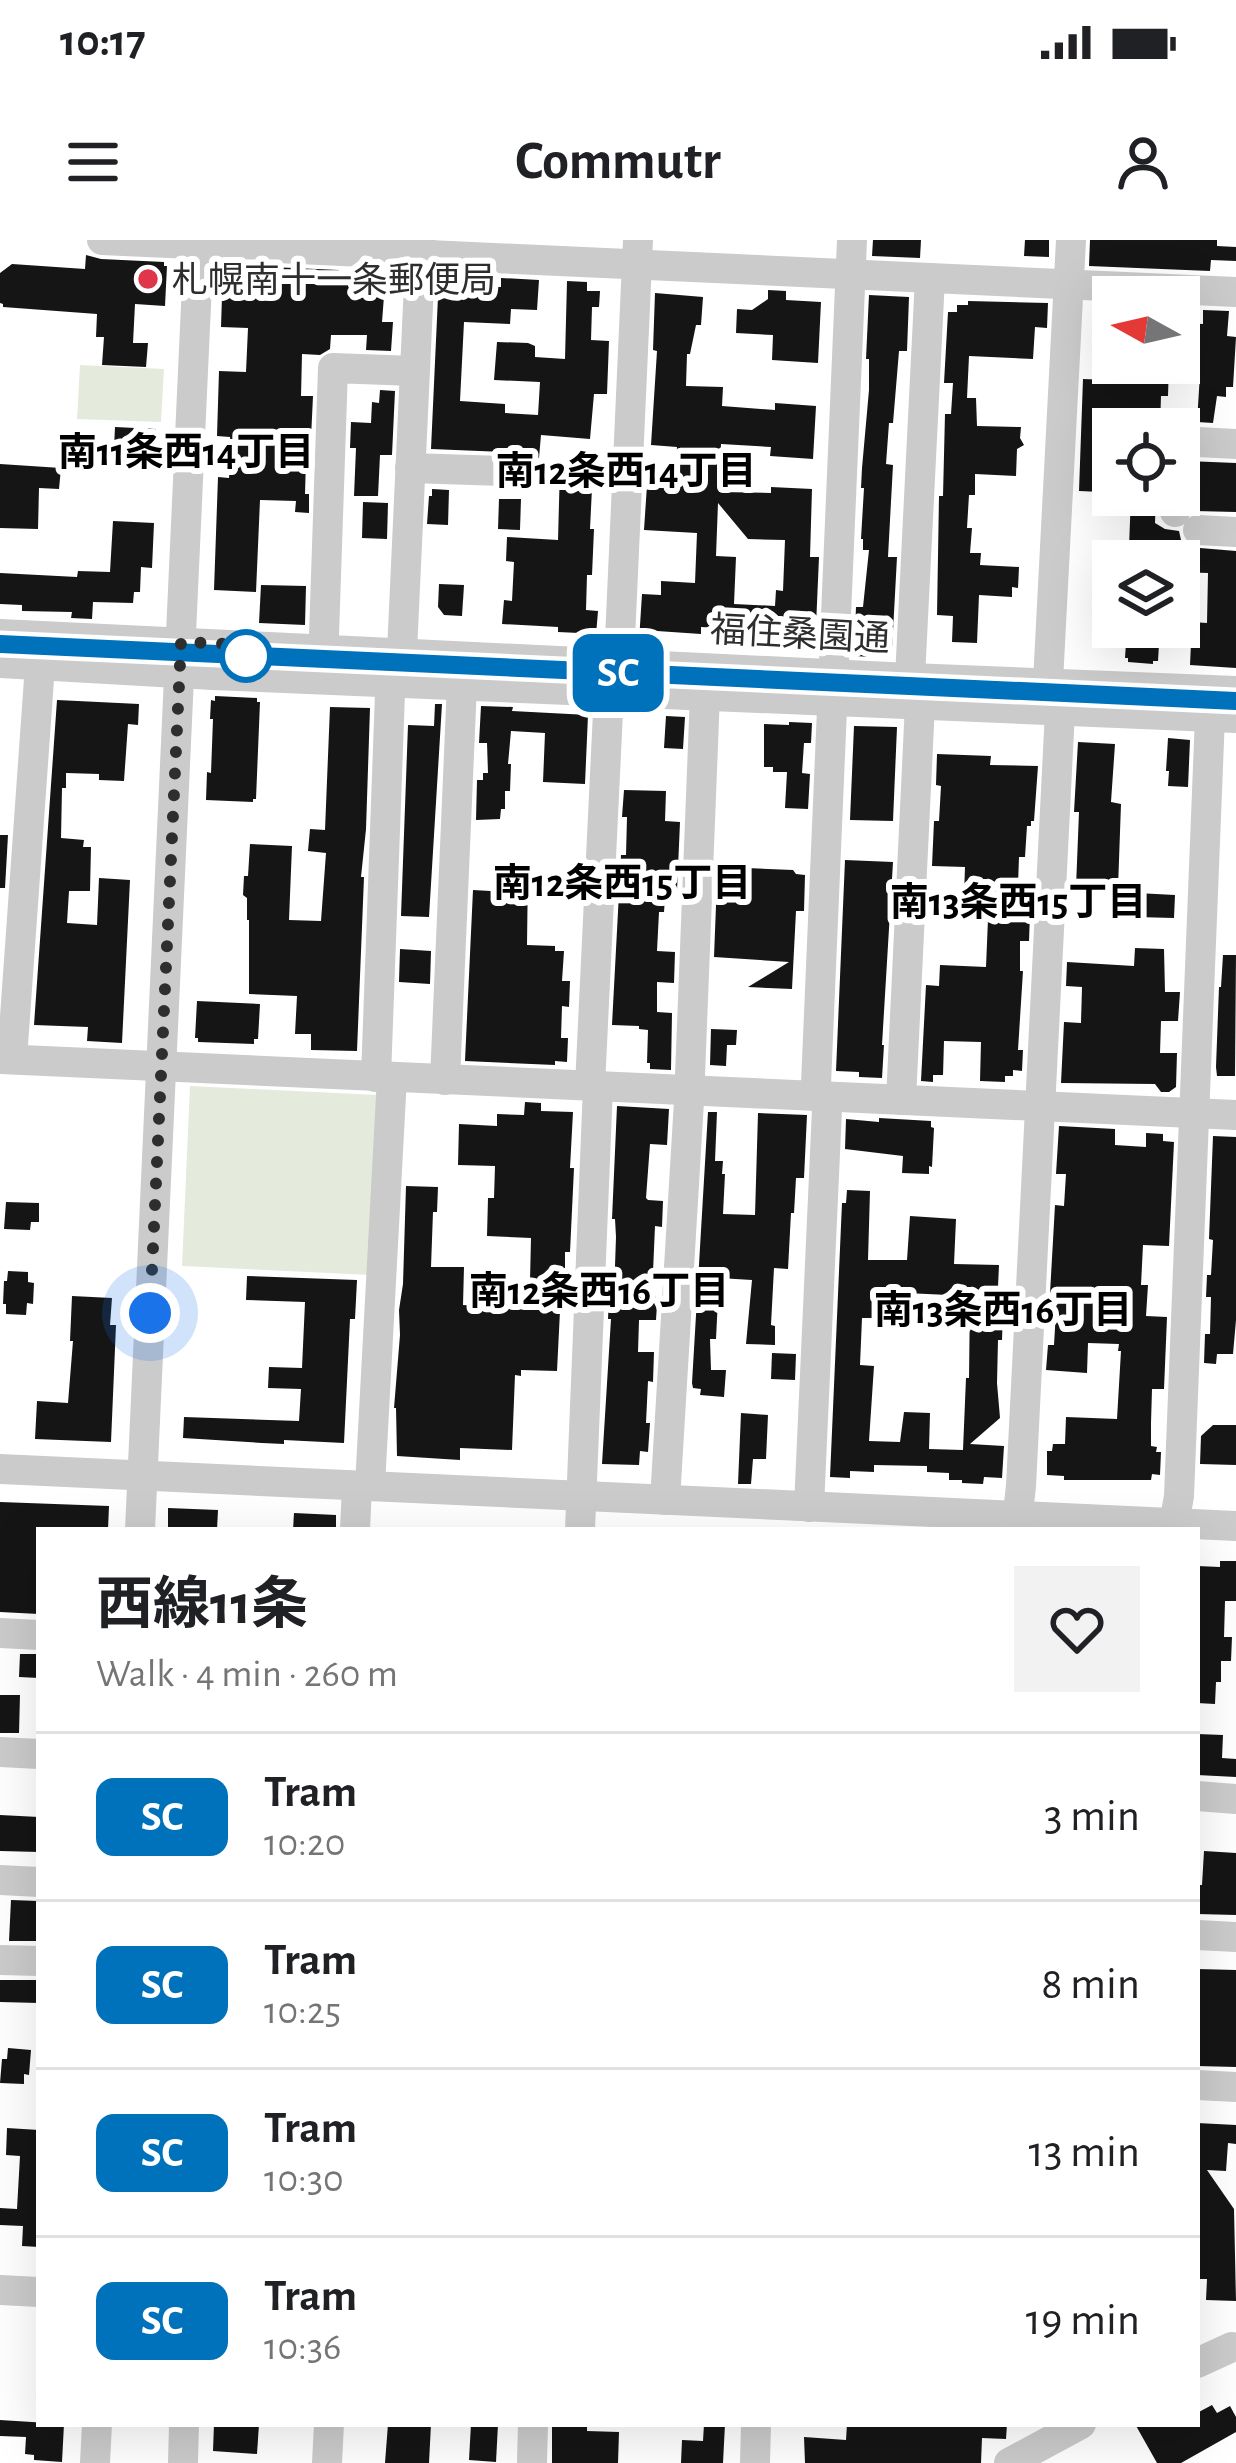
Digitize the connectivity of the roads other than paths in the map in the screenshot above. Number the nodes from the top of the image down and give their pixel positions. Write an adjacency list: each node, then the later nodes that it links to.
1 (102, 240): 4 (street)
2 (853, 240): 9 (street)
3 (1071, 240): 11 (street)
4 (199, 242): 5 (street); 21 (street)
5 (421, 247): 6 (street); 13 (street)
6 (524, 250): 7 (street)
7 (638, 252): 9 (street); 27 (street)
8 (1236, 265): 12 (street)
9 (851, 275): 10 (street); 29 (street)
10 (930, 278): 11 (street); 32 (street)
11 (1069, 284): 12 (street); 33 (street)
12 (1235, 292)
13 (414, 370): 16 (street); 23 (street)
14 (1200, 442): 15 (street)
15 (1236, 444)
16 (410, 468): 17 (street); 25 (street)
17 (503, 471)
18 (1194, 516): 19 (street)
19 (1236, 532)
20 (0, 634): 21 (street, 福住桑園通)
21 (181, 642): 23 (street, 福住桑園通); 26 (street)
22 (0, 663): 24 (street, 福住桑園通)
23 (324, 664): 25 (street, 福住桑園通); 26 (street, 福住桑園通)
24 (40, 665): 26 (street, 福住桑園通); 35 (street)
25 (397, 666): 27 (street, 福住桑園通); 28 (street, 福住桑園通); 37 (street)
26 (179, 674): 36 (street)
27 (615, 682): 28 (street, 福住桑園通); 29 (street, 福住桑園通); 31 (street, 福住桑園通); 39 (street)
28 (462, 684): 38 (street)
29 (834, 686): 31 (street, 福住桑園通); 32 (street, 福住桑園通); 41 (street)
30 (1236, 691): 33 (street, 福住桑園通)
31 (705, 694): 40 (street)
32 (913, 695): 33 (street, 福住桑園通); 42 (street)
33 (1052, 701): 34 (street, 福住桑園通); 43 (street)
34 (1223, 717): 44 (street)
35 (6, 1059): 36 (street)
36 (161, 1066): 37 (street); 47 (street)
37 (384, 1077): 38 (street); 48 (street)
38 (445, 1080): 39 (street)
39 (594, 1086): 40 (street); 49 (street)
40 (689, 1090): 41 (street); 50 (street)
41 (822, 1096): 42 (street); 51 (street)
42 (901, 1100): 43 (street)
43 (1040, 1106): 44 (street); 52 (street)
44 (1195, 1114): 45 (street); 53 (street)
45 (1236, 1115)
46 (0, 1469): 47 (street)
47 (142, 1476): 48 (street); 55 (street)
48 (363, 1486): 49 (street); 56 (street)
49 (581, 1496): 50 (street); 57 (street)
50 (665, 1500): 51 (street)
51 (805, 1514): 52 (street)
52 (1017, 1523): 53 (street)
53 (1173, 1526): 54 (street)
54 (1236, 1526)
55 (140, 1527)
56 (356, 1527)
57 (580, 1527)
58 (0, 1633): 59 (street)
59 (36, 1635)
60 (0, 1752): 61 (street)
61 (36, 1754)
62 (1200, 1796): 63 (street)
63 (1236, 1798)
64 (0, 1880): 65 (street)
65 (36, 1882)
66 (1200, 1935): 67 (street)
67 (1236, 1936)
68 (0, 1960): 69 (street)
69 (36, 1961)
70 (1200, 2085): 71 (street)
71 (1236, 2087)
72 (0, 2290): 73 (street)
73 (36, 2292)
74 (1200, 2345): 75 (street)
75 (1235, 2351): 76 (street)
76 (1200, 2362)
77 (97, 2427): 84 (street)
78 (184, 2427): 85 (street)
79 (329, 2427): 86 (street)
80 (533, 2427): 87 (street)
81 (757, 2427): 88 (street)
82 (1076, 2427): 83 (street)
83 (1014, 2462)
84 (95, 2463)
85 (183, 2463)
86 (328, 2463)
87 (532, 2463)
88 (755, 2463)

